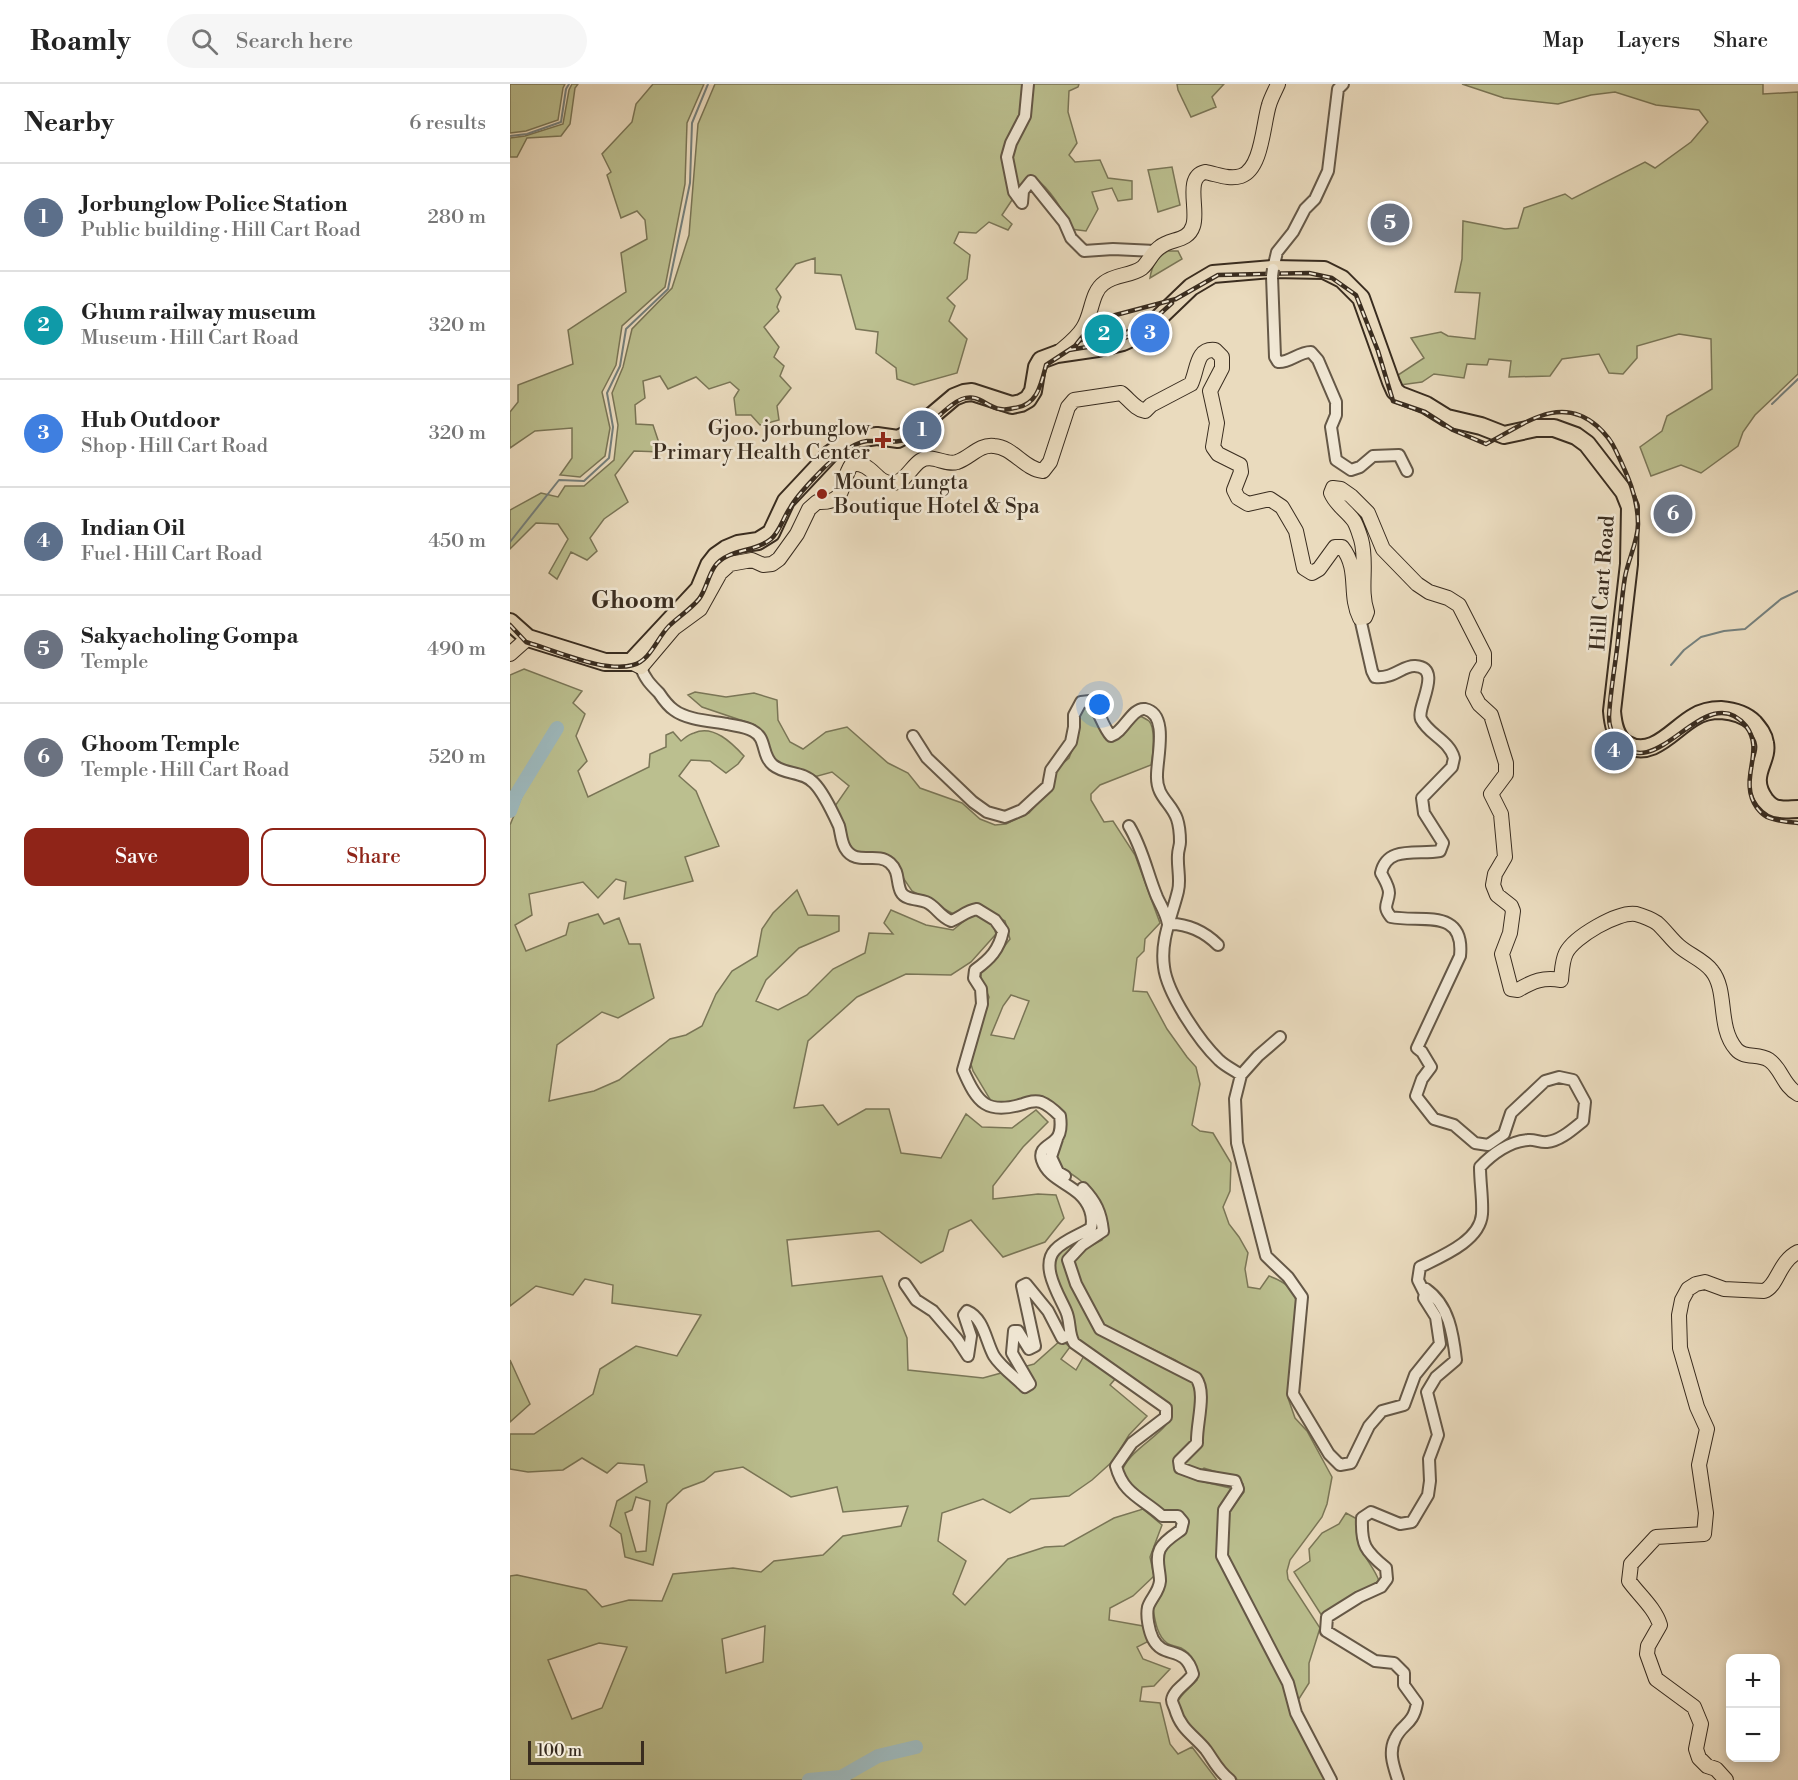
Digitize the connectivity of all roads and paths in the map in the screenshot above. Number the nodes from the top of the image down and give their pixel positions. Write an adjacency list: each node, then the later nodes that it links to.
1 (1028, 84): 4 (street)
2 (1278, 84): 4 (main road)
3 (1343, 84): 5 (street)
4 (1155, 251): 6 (main road)
5 (1272, 272): 6 (highway, Hill Cart Road); 7 (street); 14 (highway, Hill Cart Road)
6 (1058, 354): 12 (highway, Hill Cart Road)
7 (1407, 471)
8 (1360, 618): 12 (main road); 20 (main road); 24 (street)
9 (510, 622): 10 (highway)
10 (528, 638): 11 (main road); 12 (highway)
11 (510, 654)
12 (636, 664): 21 (street)
13 (913, 736): 16 (street)
14 (1798, 809)
15 (1129, 826): 16 (street)
16 (1168, 924): 17 (street); 19 (street)
17 (1218, 945)
18 (1280, 1037): 19 (street)
19 (1241, 1075): 24 (street)
20 (1798, 1094)
21 (1057, 1138): 25 (street); 27 (street)
22 (1798, 1252): 29 (main road)
23 (905, 1284): 25 (street)
24 (1425, 1294): 28 (street)
25 (1069, 1335): 26 (street)
26 (1230, 1780)
27 (1331, 1780)
28 (1398, 1780)
29 (1726, 1780)

